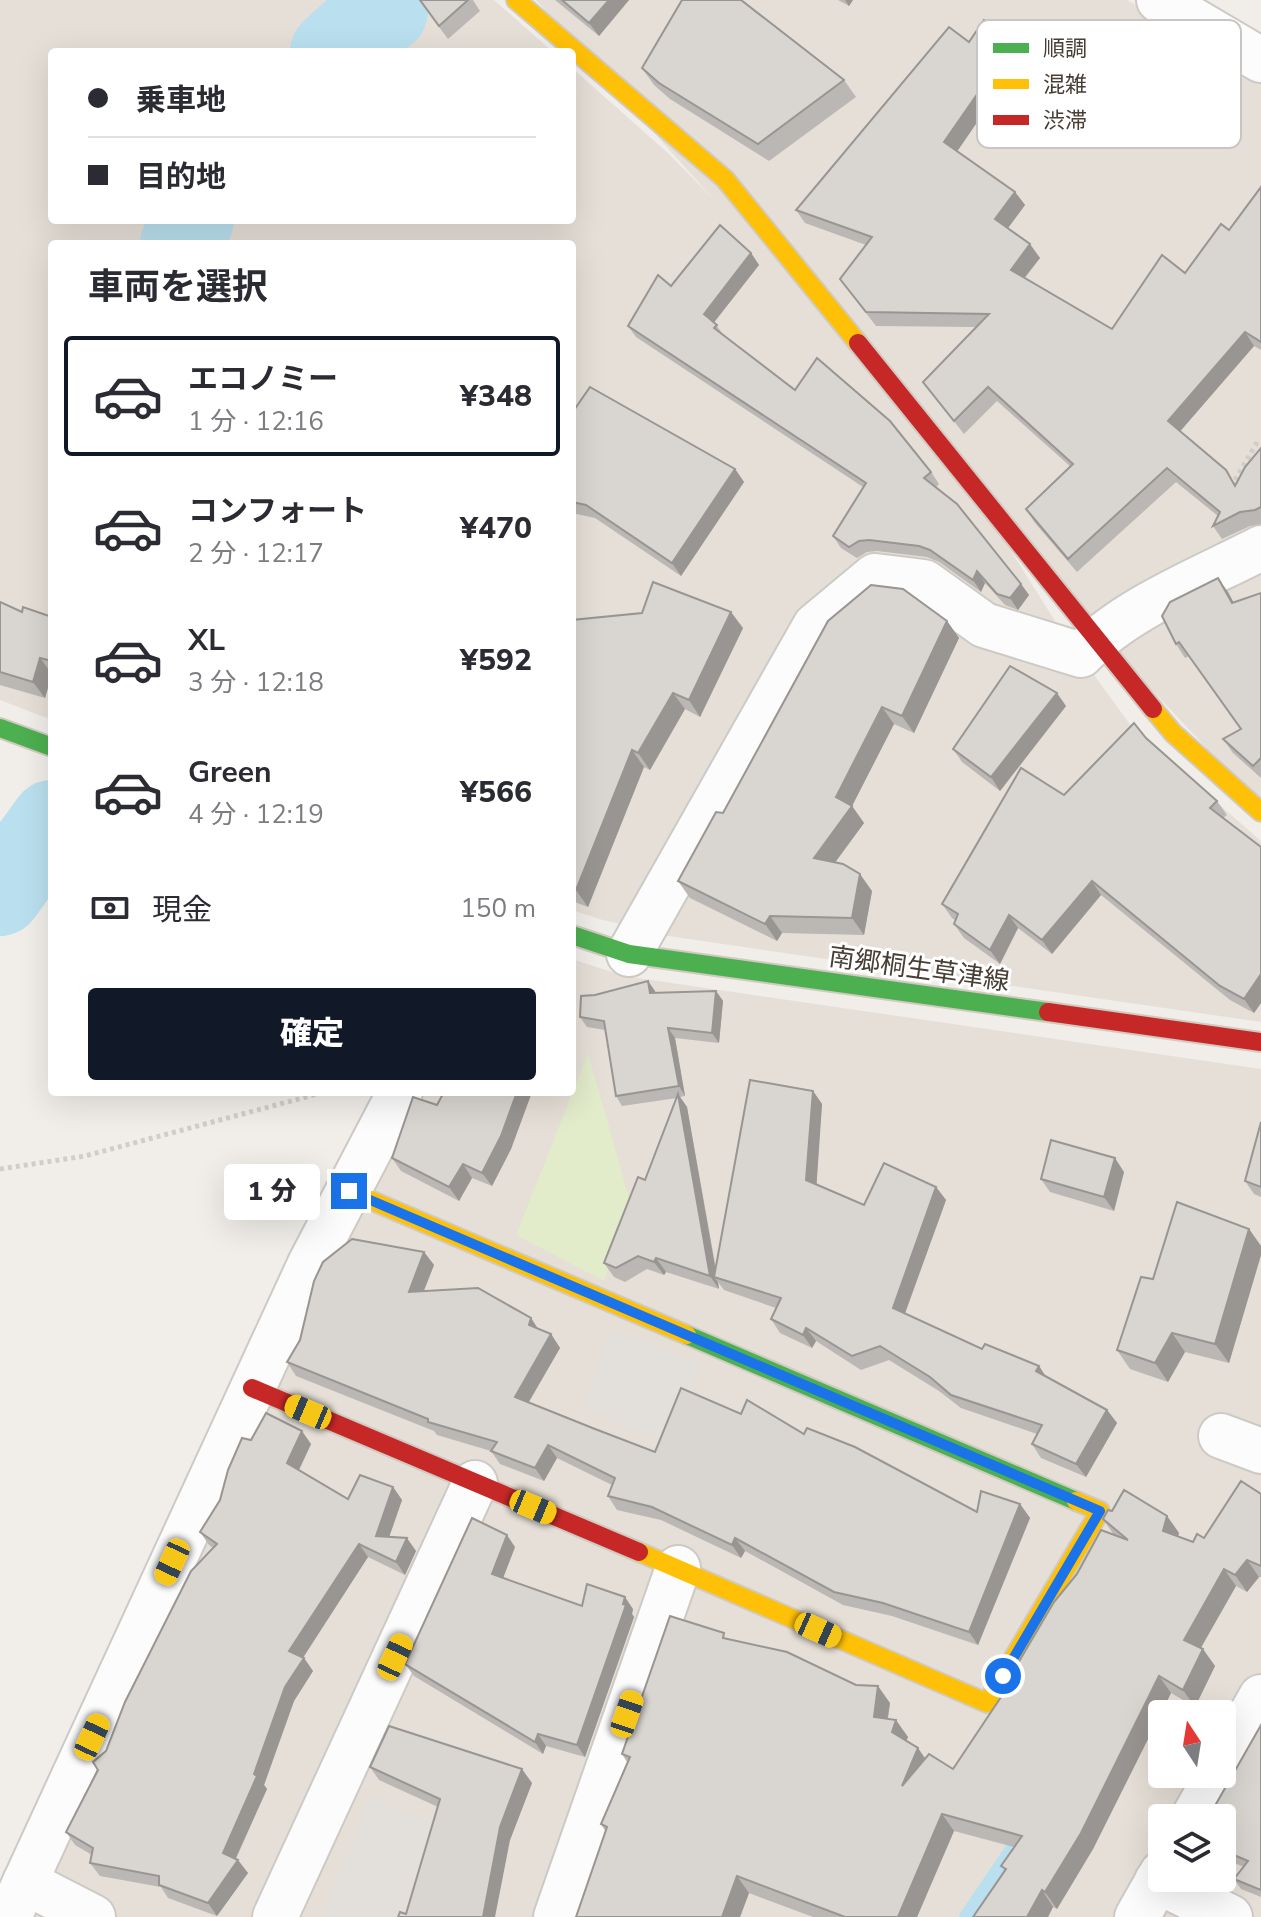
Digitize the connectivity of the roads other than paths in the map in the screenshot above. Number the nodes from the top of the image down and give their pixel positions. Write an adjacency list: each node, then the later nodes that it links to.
1 (516, 0): 4 (street)
2 (1159, 0): 3 (street)
3 (1193, 20)
4 (572, 48)
5 (1241, 48): 7 (street)
6 (576, 51): 9 (street)
7 (1261, 60)
8 (1261, 548): 9 (street)
9 (1098, 638): 12 (street); 14 (street)
10 (0, 728): 11 (street)
11 (48, 746)
12 (1261, 812)
13 (576, 936): 14 (street, 南郷桐生草津線)
14 (629, 954): 15 (street, 南郷桐生草津線)
15 (1261, 1042)
16 (398, 1096): 17 (street)
17 (349, 1191): 18 (street); 22 (street)
18 (252, 1388): 21 (street); 26 (street)
19 (1221, 1436): 20 (street)
20 (1261, 1451)
21 (475, 1483): 22 (street); 28 (street)
22 (678, 1568): 29 (street)
23 (1261, 1697): 24 (street)
24 (1236, 1741)
25 (1158, 1892): 30 (street)
26 (17, 1900): 27 (street)
27 (93, 1917)
28 (275, 1917)
29 (556, 1917)
30 (1230, 1917)

